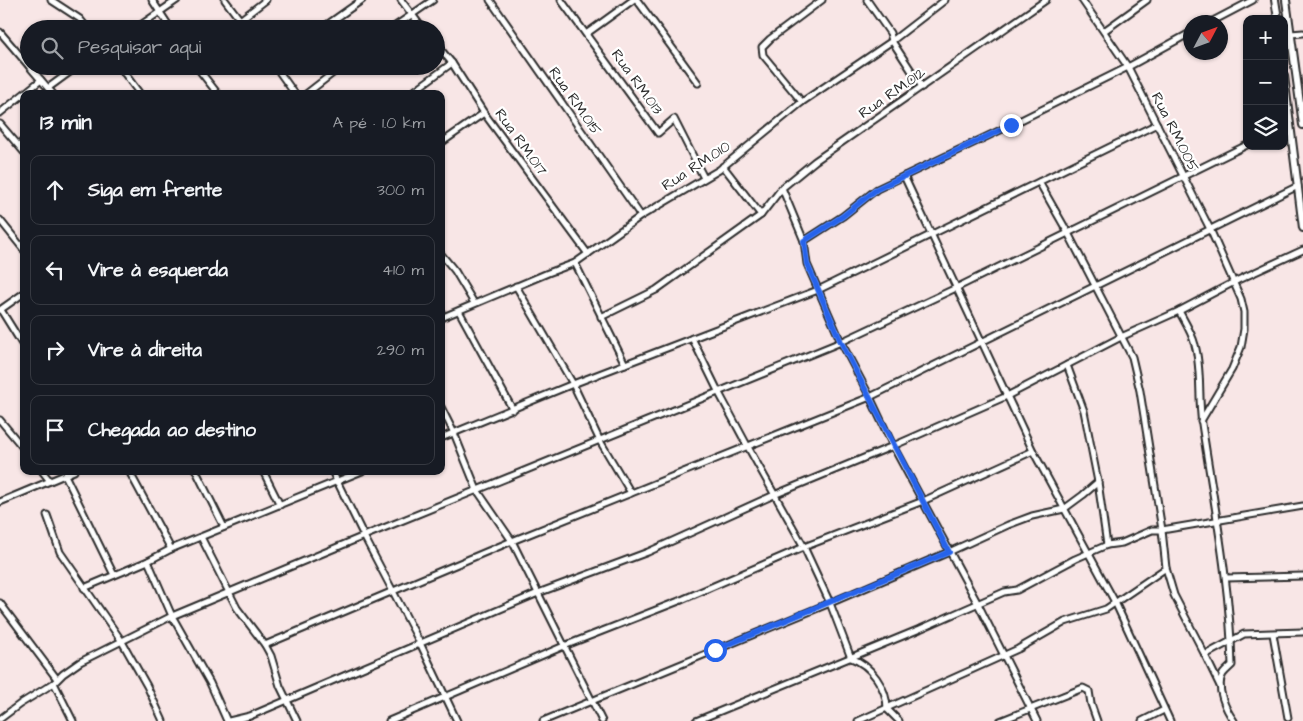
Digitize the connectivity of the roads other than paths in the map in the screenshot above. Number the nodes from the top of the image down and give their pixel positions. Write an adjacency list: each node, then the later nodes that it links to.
1 (50, 0): 26 (street)
2 (152, 0): 22 (street)
3 (177, 0): 22 (street)
4 (225, 0): 29 (street)
5 (266, 0): 29 (street)
6 (362, 0): 30 (street)
7 (401, 0): 23 (street)
8 (433, 0): 23 (street)
9 (490, 0): 82 (street, Rua RM.015)
10 (561, 0): 36 (street, Rua RM.013)
11 (633, 0): 36 (street)
12 (637, 0): 53 (street)
13 (822, 0): 64 (street)
14 (867, 0): 39 (street)
15 (945, 0): 39 (street, Rua RM.010)
16 (1046, 0): 54 (street, Rua RM.012)
17 (1082, 0): 33 (street, Rua RM.005)
18 (1147, 0): 33 (street)
19 (1253, 0): 24 (street)
20 (1276, 0): 25 (street)
21 (1286, 0): 37 (street)
22 (160, 11): 27 (street); 28 (street)
23 (411, 14): 31 (street); 32 (street)
24 (1224, 15)
25 (1278, 15)
26 (80, 20)
27 (148, 20)
28 (166, 20)
29 (240, 20)
30 (334, 20)
31 (403, 20)
32 (416, 20)
33 (1104, 31): 43 (street, Rua RM.005)
34 (0, 32): 40 (street)
35 (1303, 33): 37 (street)
36 (586, 34): 77 (street, Rua RM.013)
37 (1291, 34): 62 (street)
38 (1183, 38): 43 (street)
39 (892, 41): 54 (street); 64 (street, Rua RM.010)
40 (20, 55)
41 (445, 55): 42 (street, Rua RM.017)
42 (452, 63): 44 (street); 66 (street, Rua RM.017)
43 (1128, 67): 68 (street, Rua RM.005); 75 (street)
44 (445, 68)
45 (37, 75): 52 (street)
46 (66, 75): 55 (street)
47 (126, 75): 57 (street)
48 (203, 75): 58 (street)
49 (281, 75): 59 (street)
50 (330, 75): 60 (street)
51 (436, 75): 61 (street)
52 (41, 80): 55 (street); 56 (street)
53 (698, 83)
54 (922, 87): 80 (street, Rua RM.012)
55 (48, 88)
56 (29, 90)
57 (137, 90)
58 (215, 90)
59 (292, 90)
60 (311, 90)
61 (415, 90)
62 (1301, 96): 69 (street)
63 (20, 97): 65 (street)
64 (802, 102): 74 (street, Rua RM.010)
65 (0, 113)
66 (484, 113): 71 (street); 91 (street, Rua RM.017)
67 (0, 124): 73 (street)
68 (1157, 124): 76 (street, Rua RM.005); 78 (street)
69 (1303, 125)
70 (1288, 131): 79 (street)
71 (445, 140)
72 (1243, 146): 76 (street)
73 (20, 147)
74 (723, 166): 77 (street, Rua RM.010); 81 (street)
75 (904, 176): 87 (street); 88 (street)
76 (1183, 176): 85 (street, Rua RM.005); 86 (street)
77 (704, 178): 82 (street, Rua RM.010)
78 (1039, 182): 86 (street); 87 (street)
79 (1298, 186): 84 (street); 85 (street)
80 (782, 188): 81 (street, Rua RM.012); 88 (street)
81 (762, 215): 105 (street, Rua RM.012)
82 (641, 216): 91 (street, Rua RM.010)
83 (0, 220): 89 (street)
84 (1303, 228)
85 (1210, 229): 94 (street, Rua RM.005); 95 (street)
86 (1068, 233): 95 (street); 97 (street)
87 (932, 236): 97 (street); 98 (street)
88 (804, 241): 98 (street)
89 (20, 245)
90 (1303, 250): 94 (street)
91 (588, 254): 93 (street, Rua RM.010)
92 (445, 259): 100 (street)
93 (575, 263): 96 (street, Rua RM.010); 105 (street)
94 (1235, 282): 102 (street); 120 (street, Rua RM.005)
95 (1095, 285): 106 (street); 110 (street)
96 (516, 286): 100 (street, Rua RM.010); 113 (street)
97 (956, 288): 109 (street); 110 (street)
98 (818, 290): 107 (street); 109 (street)
99 (20, 296): 101 (street)
100 (474, 303): 103 (street, Rua RM.010)
101 (0, 310): 108 (street)
102 (1180, 310): 106 (street); 120 (street)
103 (459, 311): 104 (street, Rua RM.010); 117 (street)
104 (445, 316)
105 (601, 316): 111 (street)
106 (1121, 337): 112 (street); 149 (street)
107 (692, 338): 111 (street); 114 (street)
108 (20, 341)
109 (841, 342): 114 (street); 116 (street)
110 (983, 342): 115 (street); 116 (street)
111 (624, 364): 113 (street)
112 (1067, 365): 115 (street); 137 (street)
113 (573, 384): 117 (street); 123 (street)
114 (718, 391): 123 (street); 126 (street)
115 (1007, 396): 125 (street); 127 (street)
116 (870, 397): 125 (street); 126 (street)
117 (514, 410): 121 (street)
118 (445, 415): 121 (street)
119 (0, 420): 124 (street)
120 (1202, 422): 147 (street)
121 (454, 433): 122 (street); 138 (street)
122 (445, 436)
123 (600, 441): 138 (street); 139 (street)
124 (20, 444)
125 (893, 446): 140 (street); 141 (street)
126 (748, 447): 139 (street); 140 (street)
127 (1033, 451): 141 (street); 145 (street)
128 (45, 475): 135 (street)
129 (65, 475): 135 (street); 160 (street)
130 (131, 475): 155 (street)
131 (198, 475): 148 (street)
132 (265, 475): 143 (street)
133 (334, 475): 136 (street)
134 (352, 475): 136 (street)
135 (50, 481): 142 (street)
136 (338, 481): 143 (street); 150 (street)
137 (1098, 482): 145 (street); 153 (street)
138 (477, 490): 150 (street); 152 (street)
139 (631, 493): 152 (street)
140 (774, 495): 154 (street); 166 (street)
141 (923, 500): 154 (street); 156 (street)
142 (0, 502)
143 (280, 504): 148 (street)
144 (1303, 506): 147 (street)
145 (1064, 509): 156 (street); 157 (street)
146 (46, 515): 163 (street)
147 (1218, 521): 149 (street); 162 (street)
148 (224, 527): 151 (street)
149 (1162, 530): 153 (street); 159 (street)
150 (364, 536): 164 (street); 165 (street)
151 (201, 537): 155 (street); 165 (street)
152 (512, 541): 164 (street); 166 (street)
153 (1107, 546): 157 (street)
154 (804, 547): 169 (street); 178 (street)
155 (171, 549): 158 (street)
156 (949, 552): 169 (street); 170 (street)
157 (1088, 553): 167 (street); 170 (street)
158 (148, 561): 160 (street); 171 (street)
159 (1166, 568): 167 (street); 179 (street)
160 (114, 575): 163 (street)
161 (1303, 576): 162 (street)
162 (1226, 578): 175 (street)
163 (84, 588): 174 (street)
164 (394, 591): 176 (street); 177 (street)
165 (229, 592): 171 (street); 177 (street)
166 (538, 592): 176 (street); 178 (street)
167 (1115, 602): 180 (street); 189 (street)
168 (0, 603): 182 (street)
169 (830, 603): 181 (street); 185 (street)
170 (978, 604): 180 (street); 181 (street)
171 (172, 616): 174 (street); 194 (street)
172 (1303, 632): 173 (street)
173 (1273, 634): 175 (street); 190 (street)
174 (121, 640): 182 (street); 193 (street)
175 (1232, 641): 179 (street); 183 (street)
176 (420, 643): 184 (street); 186 (street)
177 (266, 645): 186 (street)
178 (564, 646): 184 (street); 185 (street)
179 (1205, 655): 183 (street)
180 (1003, 656): 187 (street); 188 (street)
181 (851, 658): 188 (street); 200 (street)
182 (56, 681): 191 (street); 192 (street)
183 (1220, 687): 208 (street)
184 (446, 697): 196 (street); 197 (street)
185 (591, 700): 198 (street); 199 (street)
186 (286, 701): 194 (street); 195 (street)
187 (1030, 708): 203 (street); 204 (street); 205 (street)
188 (886, 709): 201 (street); 202 (street)
189 (1164, 710): 206 (street); 207 (street)
190 (1288, 718)
191 (0, 719)
192 (73, 721)
193 (163, 721)
194 (228, 721)
195 (296, 721)
196 (389, 721)
197 (457, 721)
198 (543, 721)
199 (602, 721)
200 (696, 721)
201 (858, 721)
202 (899, 721)
203 (1000, 721)
204 (1036, 721)
205 (1097, 721)
206 (1142, 721)
207 (1170, 721)
208 (1234, 721)

